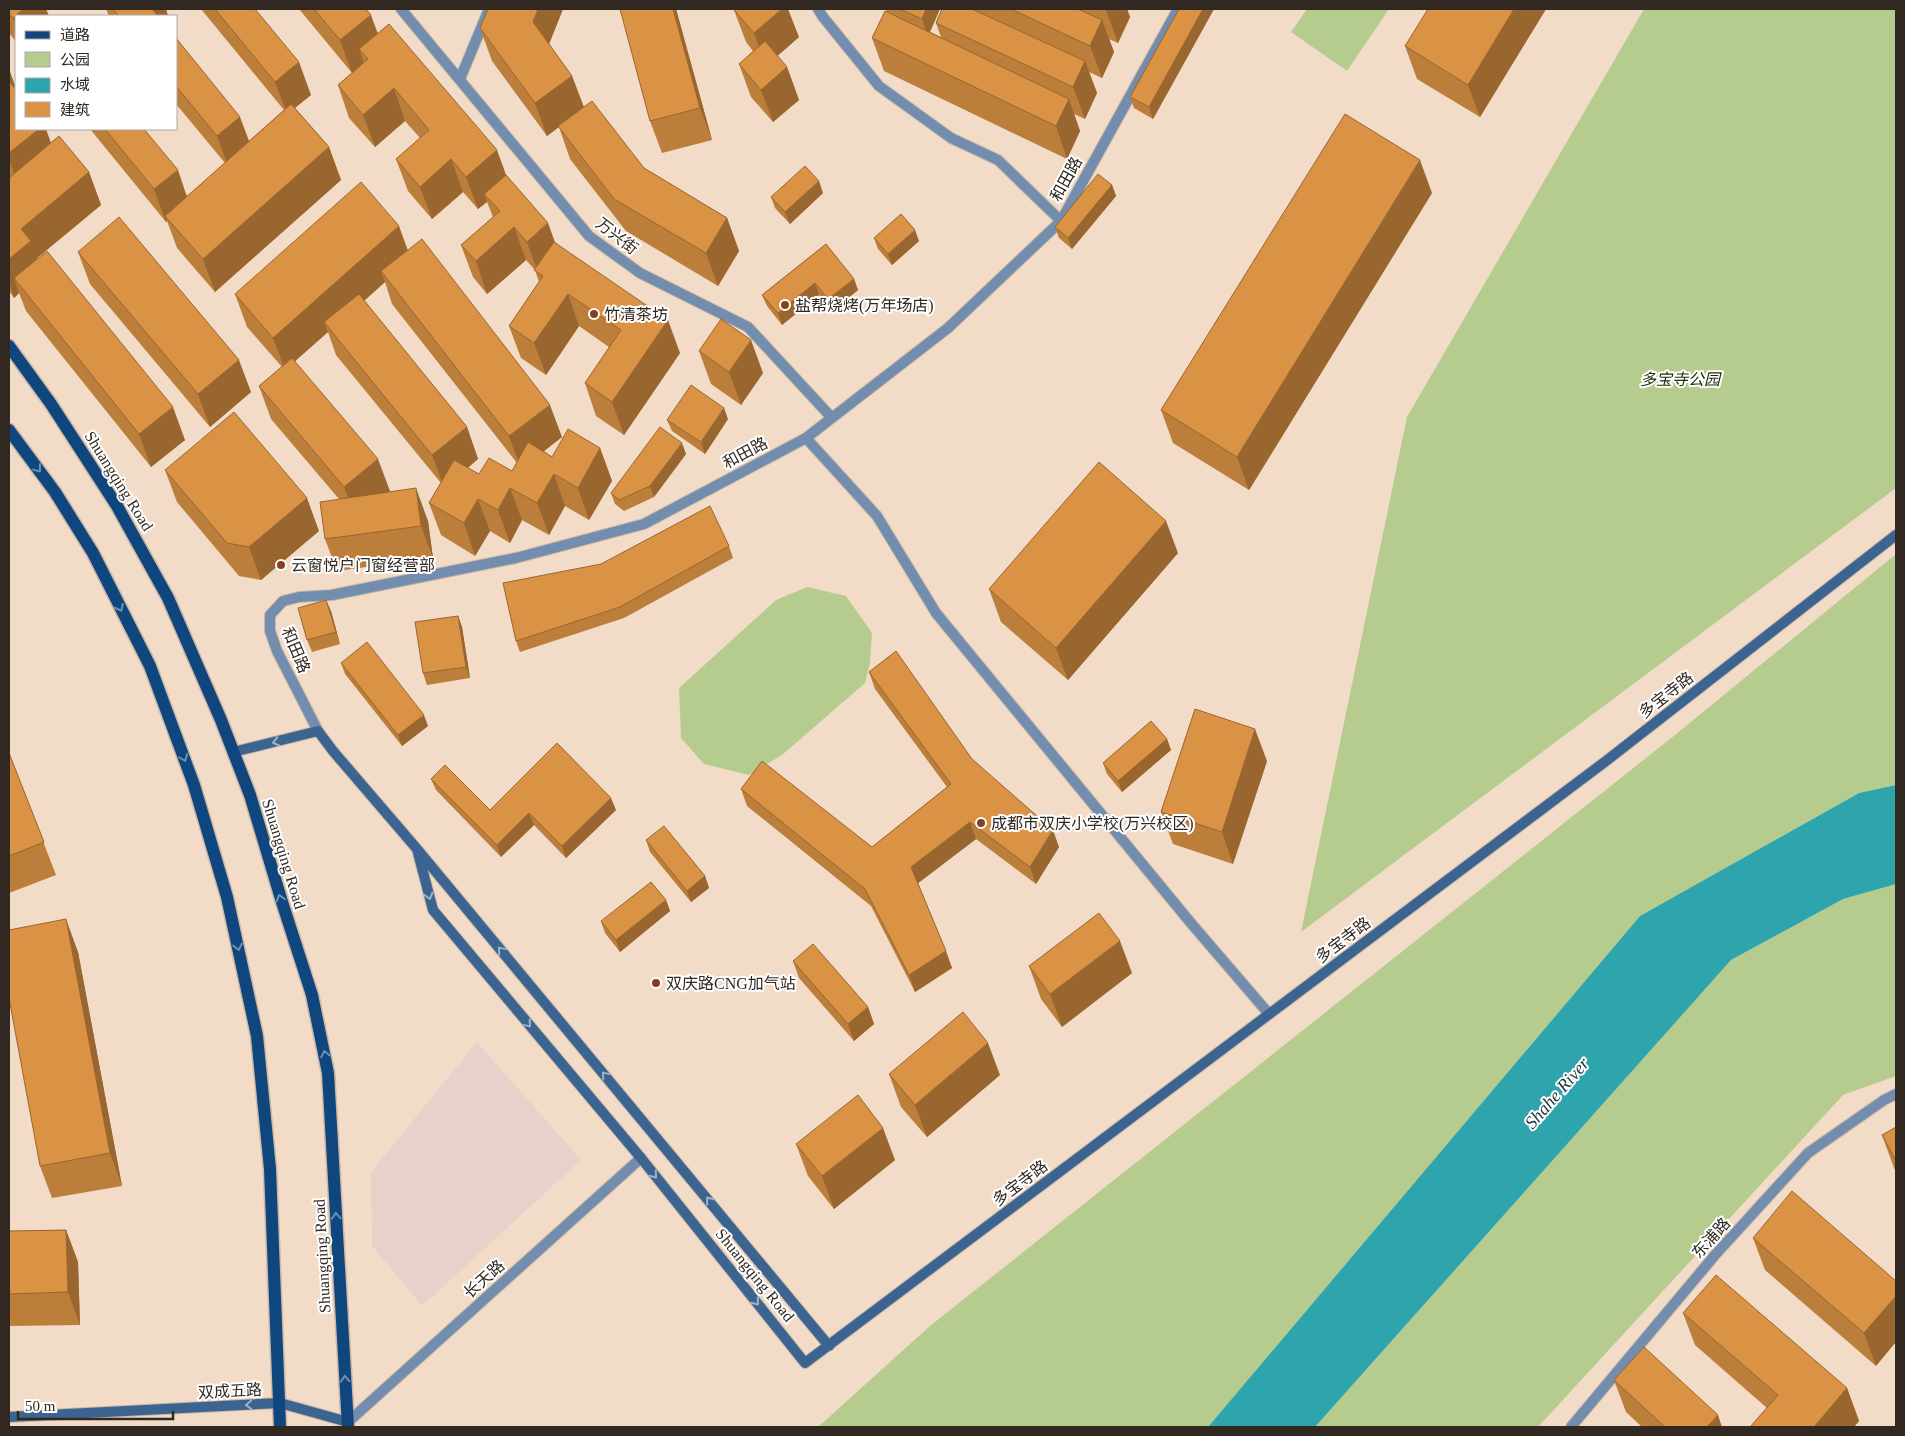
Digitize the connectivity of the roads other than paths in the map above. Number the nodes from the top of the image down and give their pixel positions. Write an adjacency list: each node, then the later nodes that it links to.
1 (401, 9): 5 (street, 万兴街)
2 (489, 9): 5 (street)
3 (818, 9): 6 (street)
4 (1178, 9): 6 (street, 和田路)
5 (460, 78): 8 (street, 万兴街)
6 (1061, 221): 8 (street, 和田路)
7 (9, 346): 13 (main road, Shuangqing Road)
8 (832, 418): 10 (street, 和田路)
9 (9, 430): 20 (main road, one-way to 20)
10 (806, 438): 12 (street, 和田路); 15 (street)
11 (1896, 535): 15 (street, 多宝寺路)
12 (318, 731): 13 (street, one-way to 13); 14 (street, Shuangqing Road)
13 (233, 752): 22 (main road, Shuangqing Road, one-way to 13)
14 (417, 849): 17 (street, Shuangqing Road, one-way to 17); 18 (street, Shuangqing Road, one-way to 14)
15 (1269, 1014): 18 (street, 多宝寺路)
16 (1896, 1094): 24 (street, 东浦路)
17 (641, 1158): 19 (street, Shuangqing Road, one-way to 19); 22 (street, 长天路)
18 (829, 1346): 19 (street, 多宝寺路)
19 (805, 1363)
20 (280, 1404): 21 (street, 双成五路, one-way to 21); 22 (street, 双成五路); 23 (main road)
21 (9, 1417)
22 (344, 1425)
23 (280, 1427)
24 (1571, 1427)

